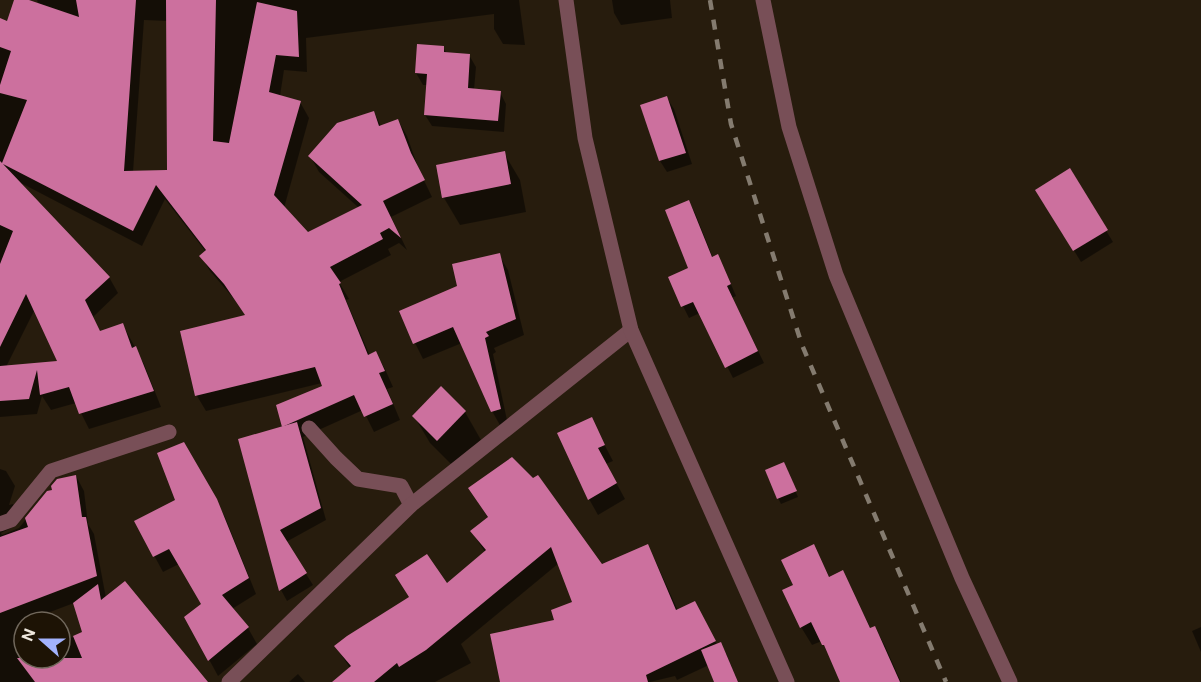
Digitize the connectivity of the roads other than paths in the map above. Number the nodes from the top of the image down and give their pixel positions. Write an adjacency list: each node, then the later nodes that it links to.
1 (566, 0): 3 (street)
2 (763, 0): 10 (street)
3 (631, 330): 6 (street); 9 (street)
4 (309, 428): 6 (street)
5 (169, 432): 7 (street)
6 (411, 505): 8 (street)
7 (0, 524)
8 (229, 682)
9 (788, 682)
10 (1010, 682)

